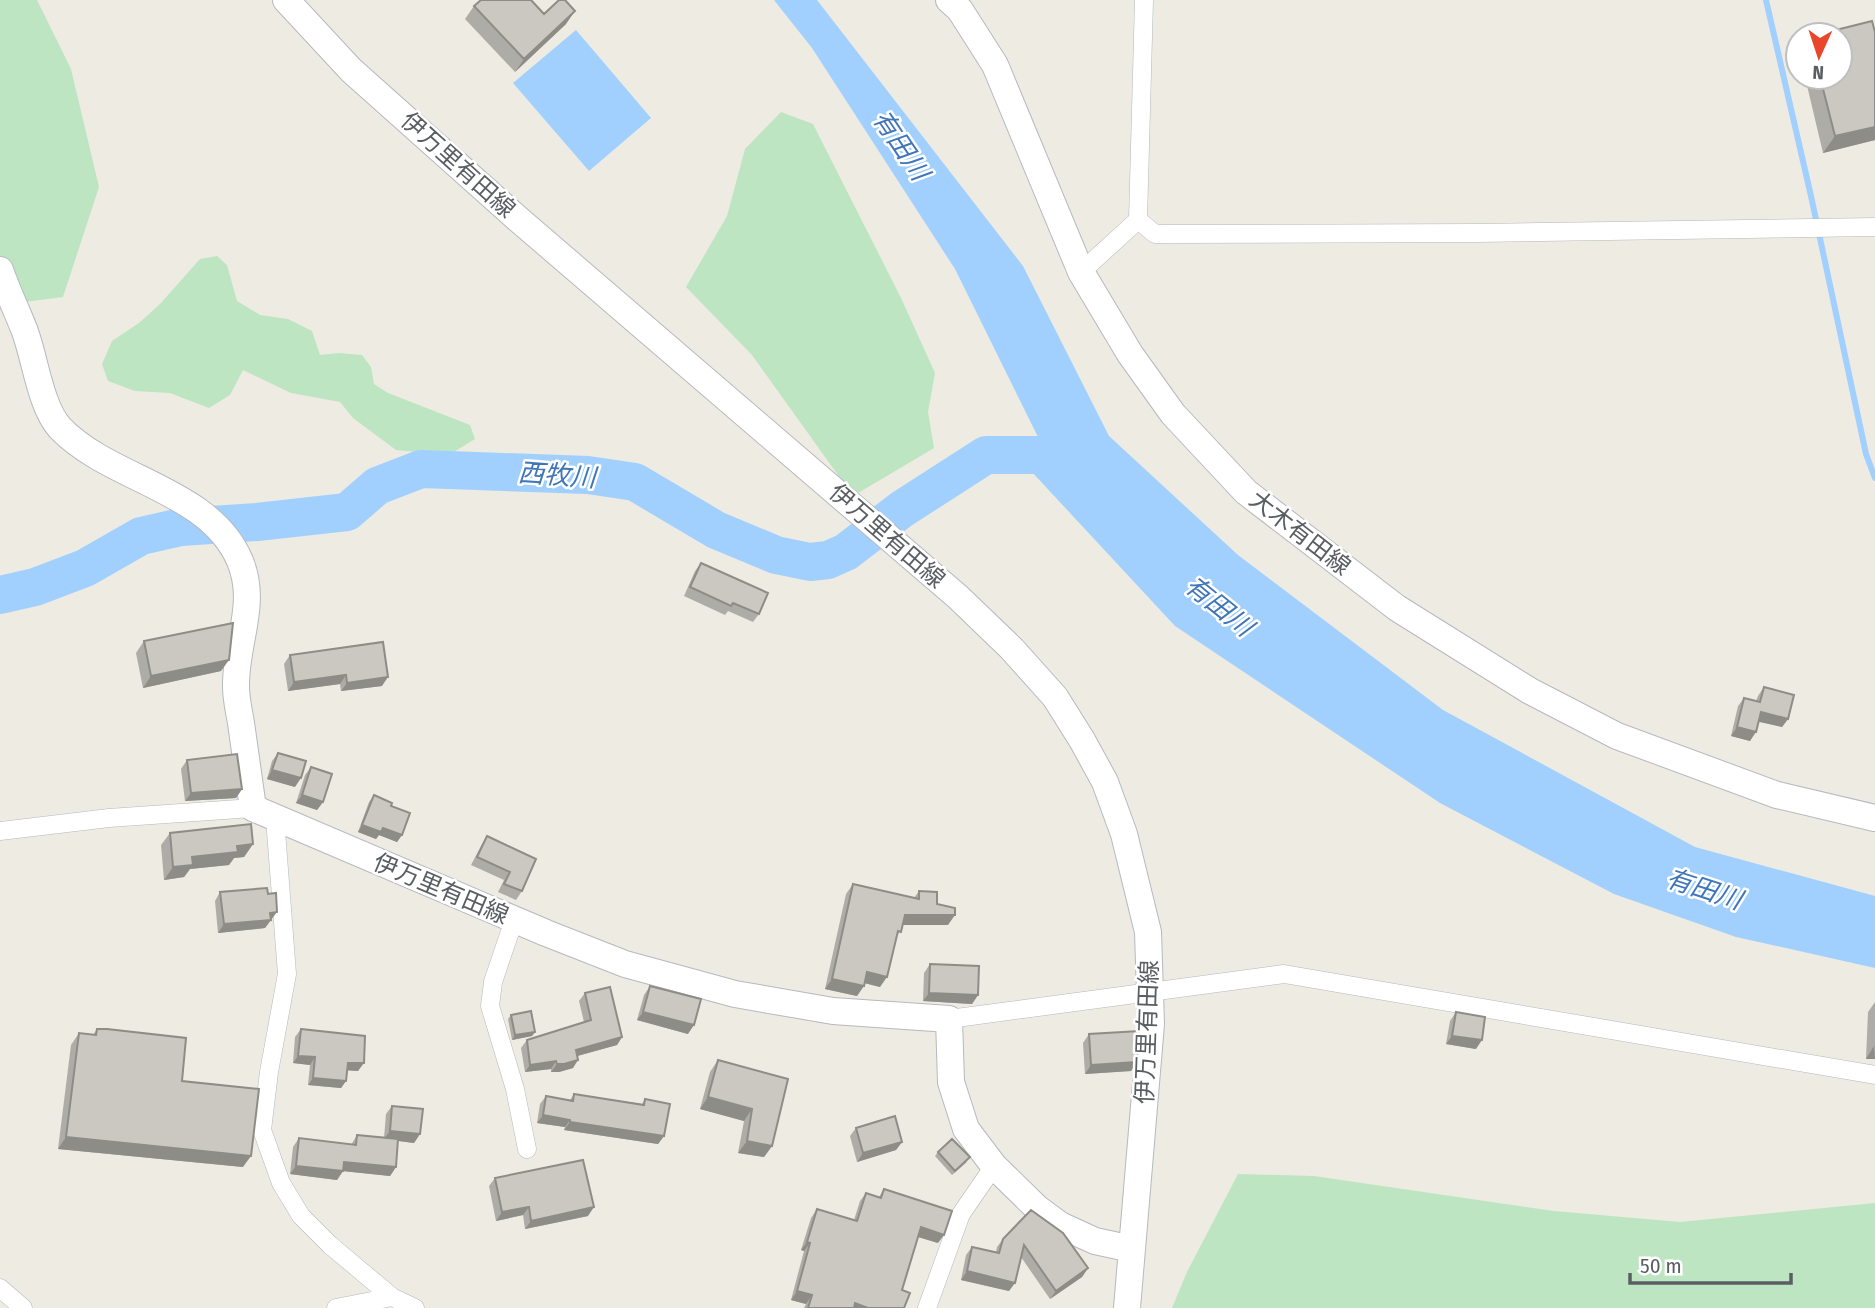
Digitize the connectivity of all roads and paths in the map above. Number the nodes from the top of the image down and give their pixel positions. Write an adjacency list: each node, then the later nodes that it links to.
1 (286, 0): 12 (main road, 伊万里有田線)
2 (949, 0): 7 (main road, 大木有田線)
3 (1144, 0): 4 (street)
4 (1138, 220): 5 (street); 7 (street)
5 (1875, 227)
6 (0, 270): 8 (main road)
7 (1081, 272): 9 (main road, 大木有田線)
8 (264, 813): 10 (street); 11 (main road, 伊万里有田線); 19 (street)
9 (1875, 818)
10 (0, 831)
11 (514, 920): 13 (main road, 伊万里有田線); 15 (street)
12 (1152, 990): 13 (street); 14 (street); 17 (main road, 伊万里有田線)
13 (949, 1019): 16 (main road)
14 (1875, 1075)
15 (527, 1149)
16 (994, 1166): 17 (main road); 23 (street)
17 (1132, 1249): 24 (main road, 伊万里有田線)
18 (0, 1288): 20 (street)
19 (393, 1297): 21 (street); 22 (street)
20 (23, 1308)
21 (336, 1308)
22 (415, 1308)
23 (927, 1308)
24 (1127, 1308)

